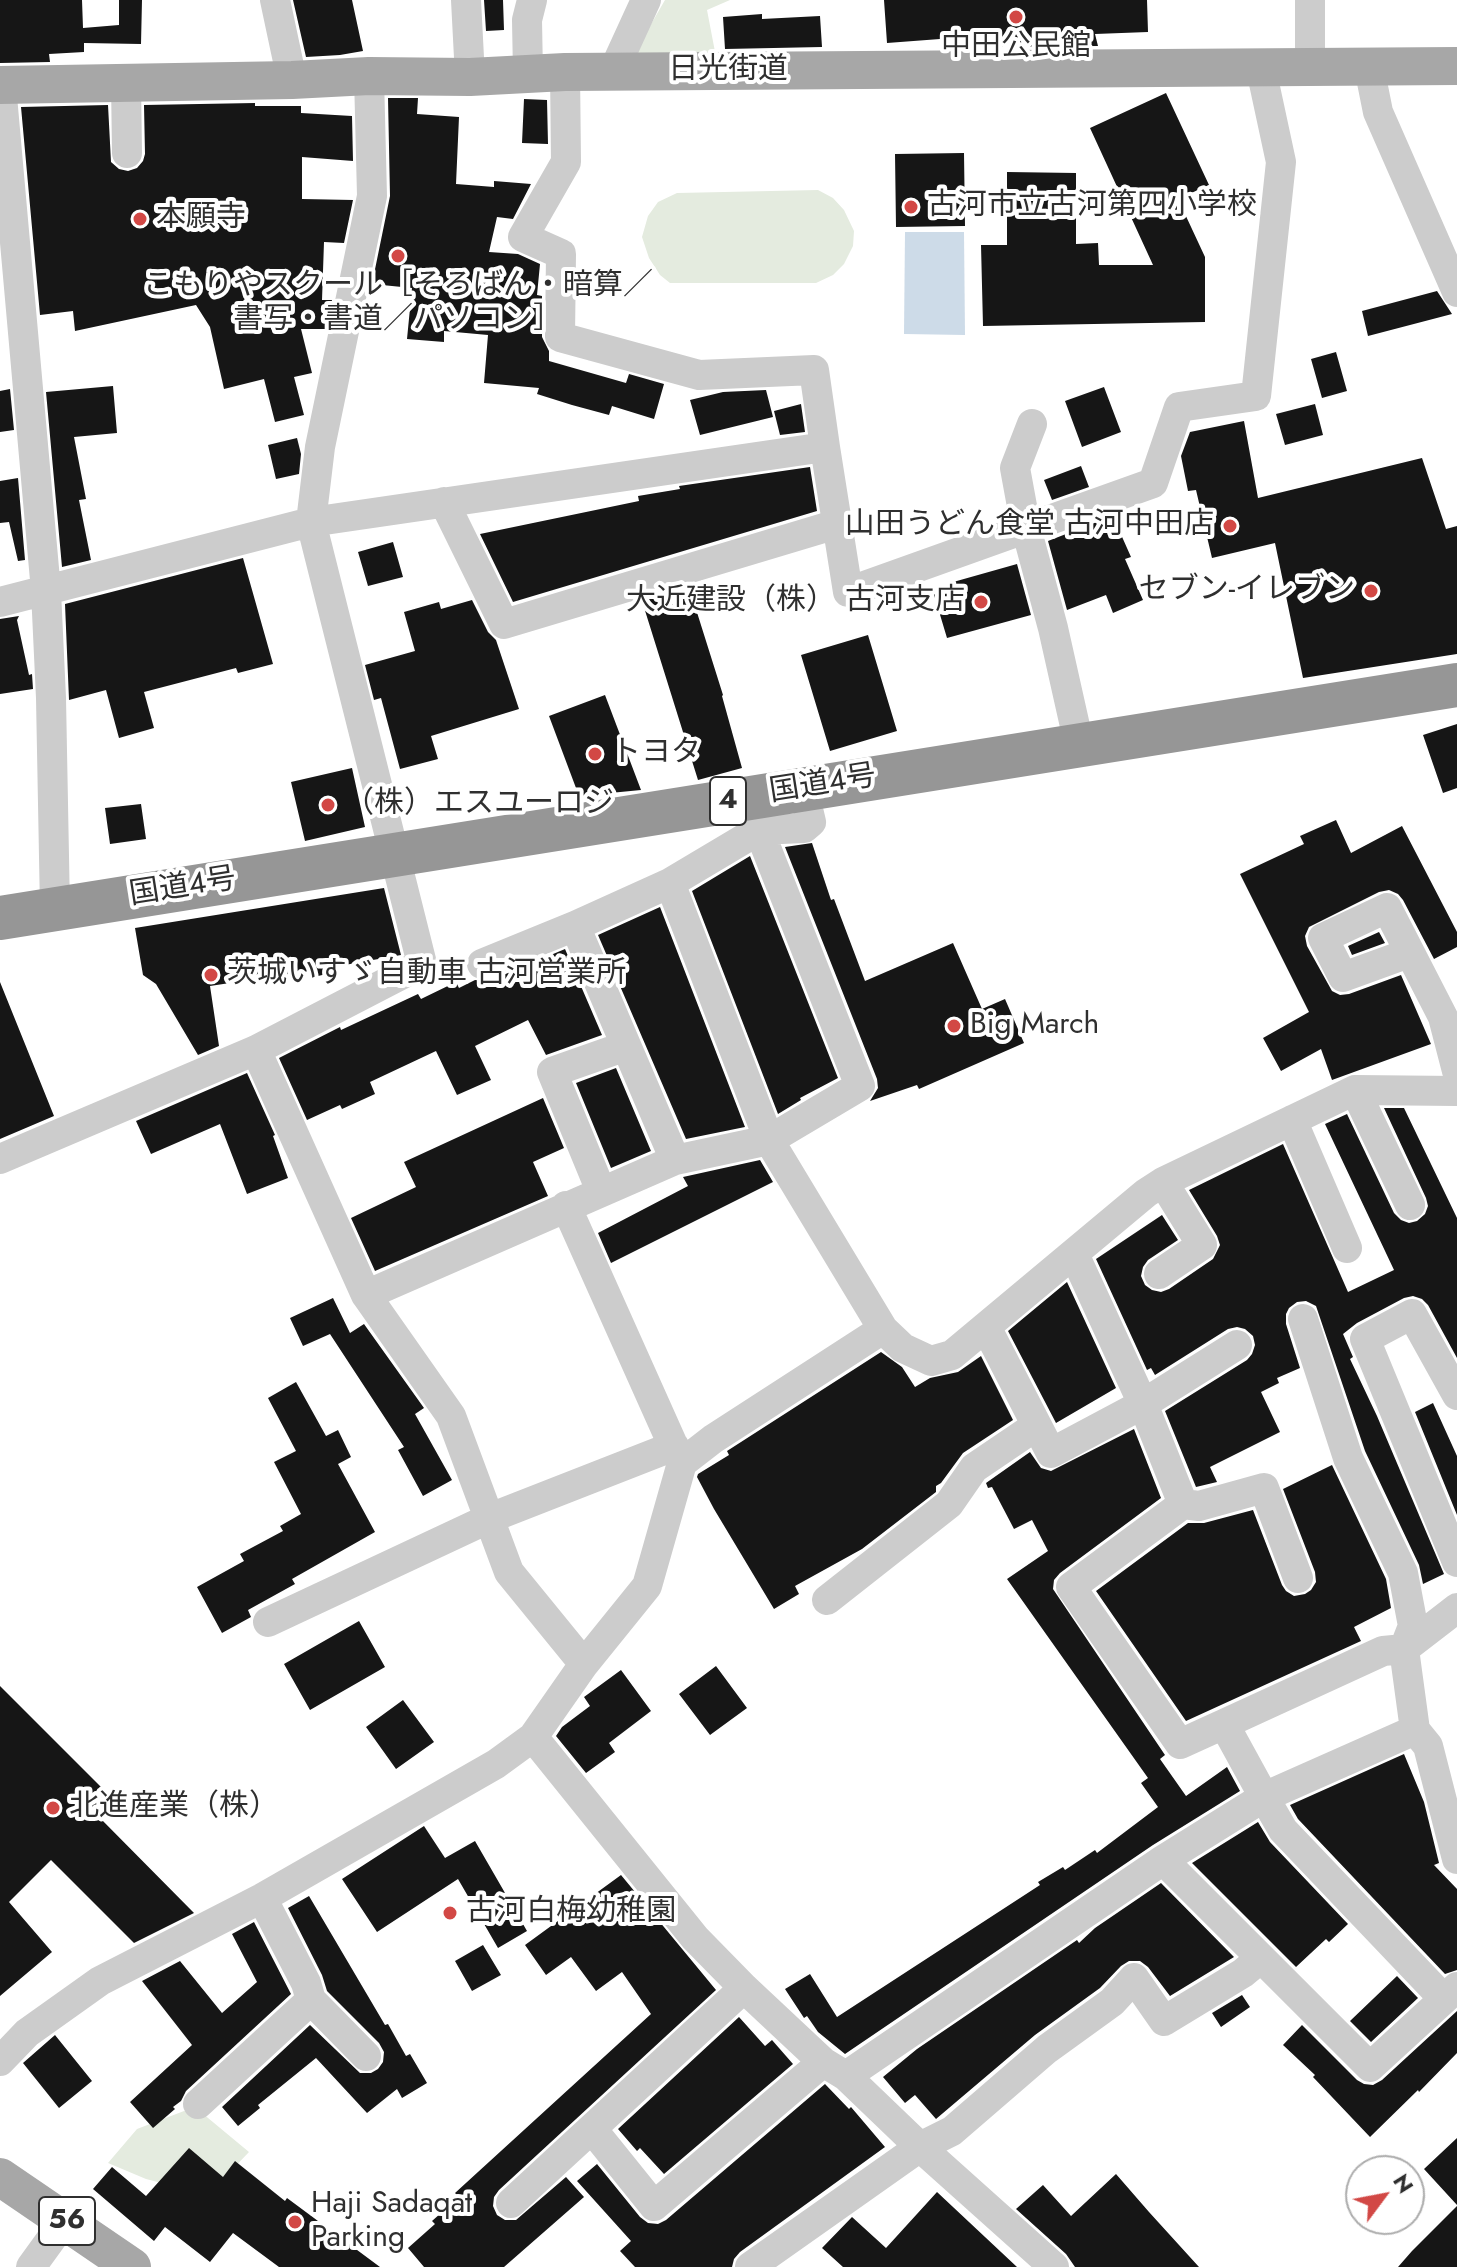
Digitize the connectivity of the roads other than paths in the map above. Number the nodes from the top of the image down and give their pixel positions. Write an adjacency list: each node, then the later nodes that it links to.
1 (275, 0): 15 (street)
2 (466, 0): 14 (street)
3 (532, 0): 12 (street)
4 (646, 0): 11 (street)
5 (1310, 0): 8 (street)
6 (1457, 66): 7 (main road, 日光街道)
7 (1369, 67): 8 (main road, 日光街道); 20 (street)
8 (1310, 68): 9 (main road, 日光街道)
9 (1261, 69): 11 (main road, 日光街道); 26 (street)
10 (565, 72): 11 (main road, 日光街道); 12 (main road, 日光街道); 22 (street)
11 (613, 72)
12 (528, 74): 14 (main road, 日光街道)
13 (369, 76): 14 (main road, 日光街道); 15 (main road, 日光街道); 24 (street)
14 (470, 77)
15 (292, 80): 16 (main road, 日光街道)
16 (126, 83): 17 (main road, 日光街道); 18 (street)
17 (0, 85): 19 (street)
18 (127, 153)
19 (4, 176): 27 (street)
20 (1457, 292)
21 (1032, 424): 26 (street)
22 (825, 447): 23 (street); 25 (street)
23 (444, 502): 24 (street); 25 (street)
24 (311, 522): 27 (street); 33 (street)
25 (837, 524): 26 (street)
26 (1026, 528): 30 (street)
27 (46, 591): 28 (street); 35 (street)
28 (0, 602)
29 (1457, 685): 30 (highway, 国道4号 / 4)
30 (1079, 744): 31 (highway, 国道4号 / 4)
31 (803, 788): 32 (street); 33 (highway, 国道4号 / 4)
32 (759, 830): 34 (street); 46 (street)
33 (395, 855): 35 (highway, 国道4号 / 4); 41 (street)
34 (670, 883): 37 (street); 46 (street)
35 (55, 909): 36 (highway, 国道4号 / 4)
36 (0, 918)
37 (575, 926): 39 (street); 40 (street)
38 (1409, 953): 42 (street)
39 (482, 964)
40 (626, 1046): 48 (street); 50 (street)
41 (256, 1050): 47 (street); 56 (street)
42 (1457, 1071)
43 (1355, 1090): 44 (street); 45 (street); 51 (street)
44 (1457, 1091)
45 (1292, 1120): 49 (street); 53 (street)
46 (769, 1140): 48 (street); 59 (street)
47 (0, 1159)
48 (675, 1160): 50 (street)
49 (1163, 1182): 54 (street); 55 (street)
50 (601, 1191): 52 (street)
51 (1410, 1205)
52 (566, 1206): 56 (street); 64 (street)
53 (1347, 1248)
54 (1074, 1254): 58 (street); 62 (street)
55 (1159, 1274)
56 (366, 1295): 66 (street)
57 (1303, 1319): 72 (street)
58 (986, 1327): 59 (street); 63 (street)
59 (883, 1329): 64 (street)
60 (1237, 1345): 62 (street)
61 (1457, 1395): 67 (street)
62 (1143, 1404): 63 (street); 65 (street)
63 (1036, 1426): 69 (street)
64 (678, 1455): 66 (street); 73 (street)
65 (1183, 1504): 68 (street); 74 (street)
66 (490, 1518): 71 (street); 73 (street)
67 (1457, 1562)
68 (1298, 1578)
69 (827, 1600)
70 (1457, 1608): 72 (street)
71 (268, 1622)
72 (1404, 1649): 74 (street); 75 (street)
73 (584, 1664): 76 (street)
74 (1224, 1724): 77 (street)
75 (1415, 1730): 77 (street); 78 (street)
76 (533, 1737): 80 (street); 82 (street)
77 (1264, 1797): 79 (street); 83 (street)
78 (1457, 1859)
79 (1163, 1860): 81 (street); 87 (street)
80 (262, 1898): 84 (street); 86 (street)
81 (1261, 1958): 83 (street); 90 (street)
82 (744, 1988): 87 (street); 89 (street)
83 (1451, 1993)
84 (311, 2000): 85 (street); 88 (street)
85 (366, 2056)
86 (0, 2061)
87 (834, 2069): 89 (street); 90 (street)
88 (198, 2104)
89 (592, 2129): 92 (street)
90 (920, 2147): 96 (street); 97 (street)
91 (0, 2177): 93 (main road, 56)
92 (511, 2203)
93 (65, 2220): 94 (street); 95 (main road, 56)
94 (31, 2267)
95 (132, 2267)
96 (750, 2267)
97 (1054, 2267)

